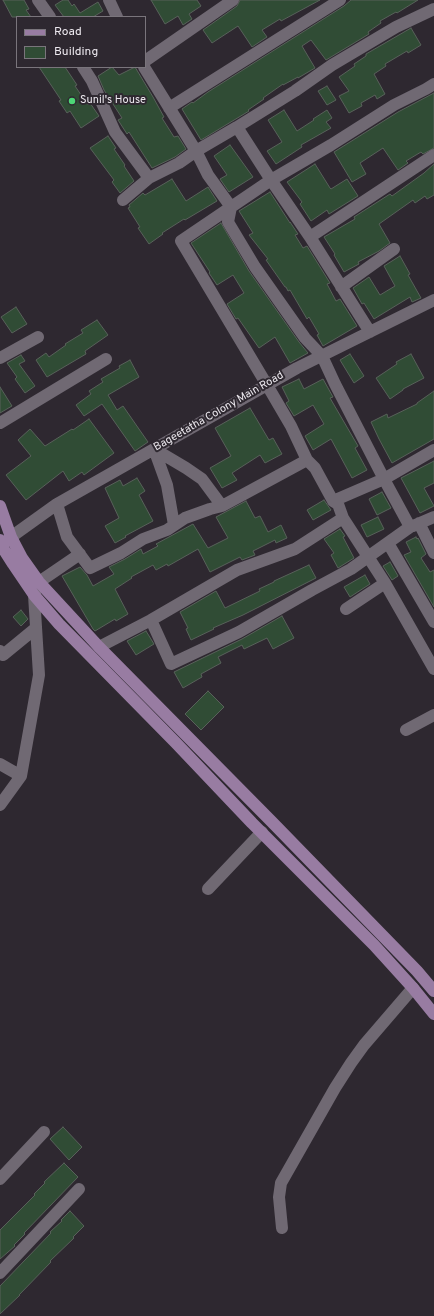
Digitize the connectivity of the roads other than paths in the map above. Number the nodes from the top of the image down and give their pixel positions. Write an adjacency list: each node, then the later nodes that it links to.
1 (38, 0): 6 (street)
2 (109, 0): 7 (street)
3 (233, 0): 8 (street)
4 (340, 0): 12 (street)
5 (434, 9): 13 (street)
6 (49, 16)
7 (117, 16)
8 (146, 60)
9 (84, 68): 16 (street)
10 (145, 68): 12 (street)
11 (434, 84): 17 (street)
12 (169, 108): 14 (street)
13 (237, 127): 14 (street); 17 (street)
14 (196, 151): 16 (street); 19 (street)
15 (434, 155): 20 (street)
16 (149, 178): 18 (street)
17 (271, 180): 19 (street); 20 (street)
18 (123, 200)
19 (231, 207): 26 (street); 29 (street)
20 (310, 237): 22 (street)
21 (394, 249): 22 (street)
22 (342, 287): 24 (street)
23 (434, 300): 24 (street, Bageetatha Colony Main Road)
24 (370, 332): 26 (street, Bageetatha Colony Main Road)
25 (38, 337): 27 (street)
26 (322, 356): 29 (street, Bageetatha Colony Main Road); 34 (street)
27 (0, 358)
28 (106, 358): 30 (street)
29 (267, 385): 31 (street, Bageetatha Colony Main Road); 33 (street)
30 (0, 423)
31 (154, 449): 36 (street, Bageetatha Colony Main Road); 38 (street); 41 (street)
32 (434, 450): 34 (street)
33 (307, 460): 35 (street); 38 (street)
34 (384, 479): 35 (street); 42 (street)
35 (333, 502): 40 (street)
36 (57, 504): 43 (street, Bageetatha Colony Main Road); 46 (street)
37 (0, 506): 43 (main road)
38 (222, 506): 41 (street)
39 (434, 517): 42 (street)
40 (343, 518): 47 (street); 53 (street)
41 (174, 525): 46 (street)
42 (415, 525): 44 (street); 45 (street)
43 (5, 538): 48 (main road); 50 (main road)
44 (388, 543): 47 (street); 54 (street)
45 (434, 553)
46 (80, 554): 48 (street)
47 (369, 558): 49 (street); 53 (street)
48 (39, 582): 50 (street); 56 (main road)
49 (386, 584): 51 (street); 58 (street)
50 (34, 595): 52 (street); 55 (street); 64 (main road)
51 (346, 609)
52 (24, 613)
53 (152, 620): 56 (street)
54 (434, 622)
55 (36, 628): 57 (street); 62 (street)
56 (99, 647): 67 (main road)
57 (0, 651)
58 (434, 669)
59 (434, 715): 60 (street)
60 (406, 730)
61 (0, 764): 62 (street)
62 (21, 776): 63 (street)
63 (0, 805)
64 (262, 832): 65 (street); 66 (main road)
65 (208, 889)
66 (413, 988): 68 (main road); 72 (street)
67 (434, 991)
68 (434, 1014)
69 (44, 1132): 70 (street)
70 (0, 1179)
71 (79, 1189): 73 (street)
72 (282, 1228)
73 (0, 1273)

